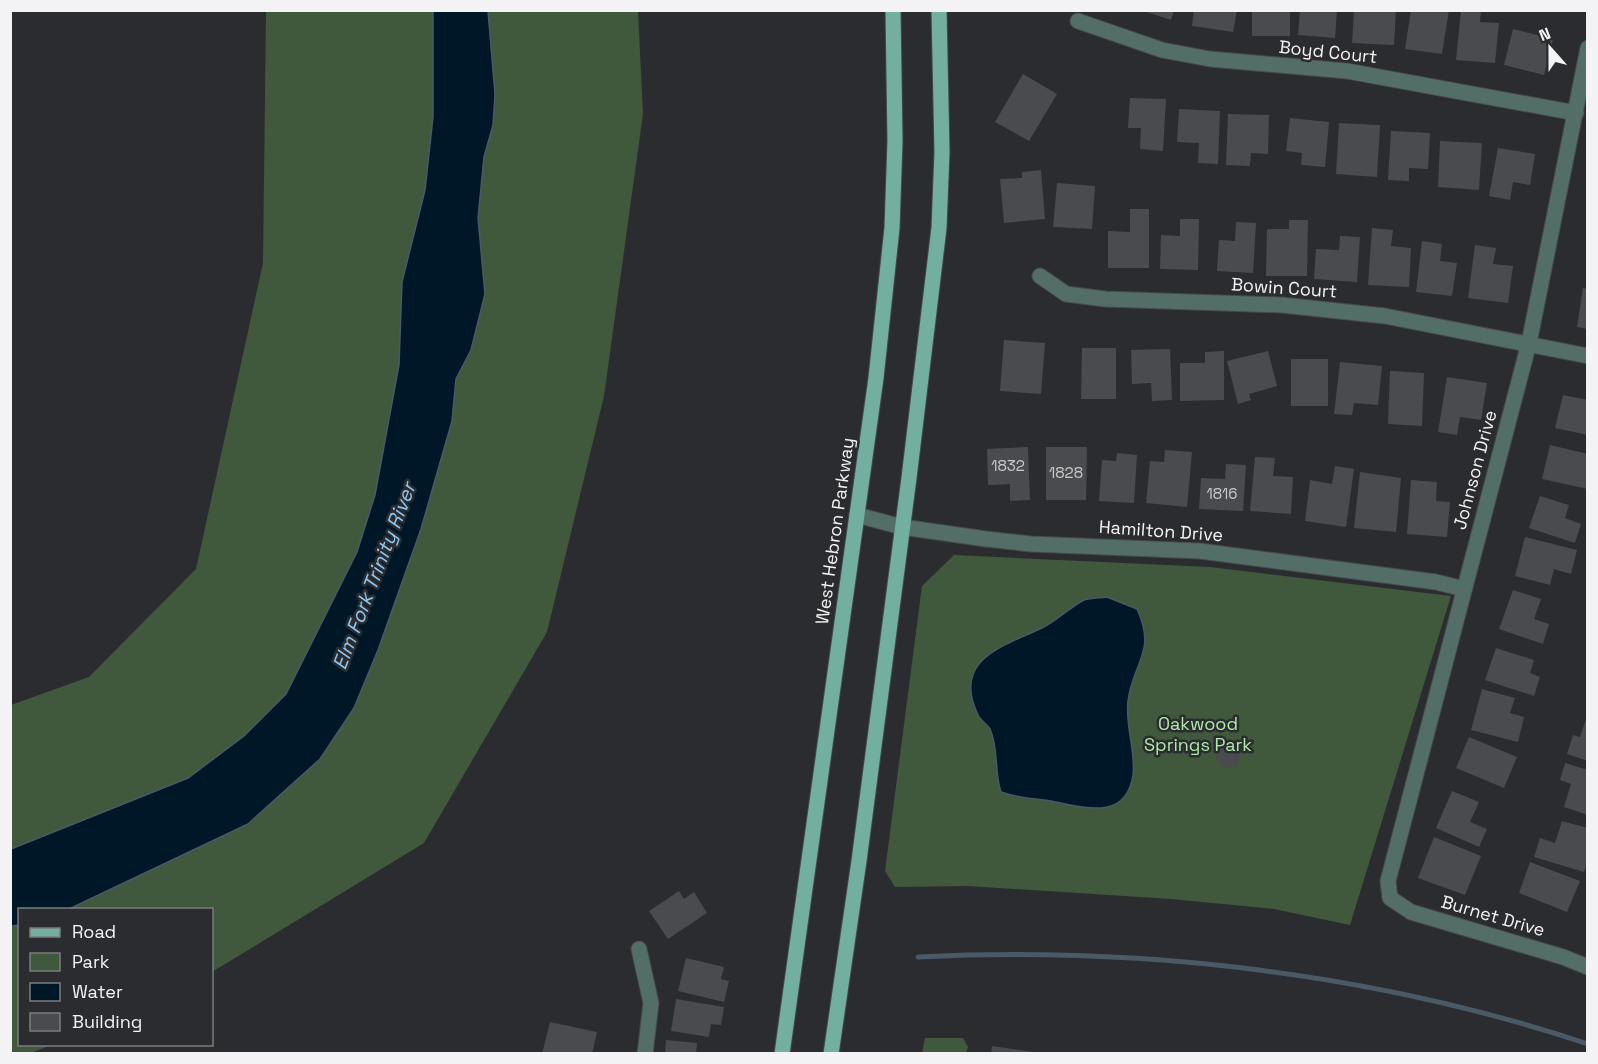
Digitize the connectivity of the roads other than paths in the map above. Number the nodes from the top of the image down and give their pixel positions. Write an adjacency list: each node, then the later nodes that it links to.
1 (893, 10): 9 (main road, West Hebron Parkway)
2 (939, 10): 10 (main road)
3 (1078, 21): 5 (street, Boyd Court)
4 (1587, 48): 5 (street, Johnson Drive)
5 (1576, 113): 7 (street, Johnson Drive)
6 (1040, 276): 7 (street, Bowin Court)
7 (1529, 344): 8 (street, Bowin Court); 11 (street, Johnson Drive)
8 (1587, 356)
9 (857, 515): 10 (street, Hamilton Drive); 16 (main road, West Hebron Parkway)
10 (902, 527): 11 (street, Hamilton Drive); 17 (main road)
11 (1464, 589): 12 (street, Johnson Drive)
12 (1390, 898): 14 (street, Burnet Drive)
13 (639, 949): 15 (street)
14 (1587, 967)
15 (645, 1053)
16 (782, 1053)
17 (831, 1053)

